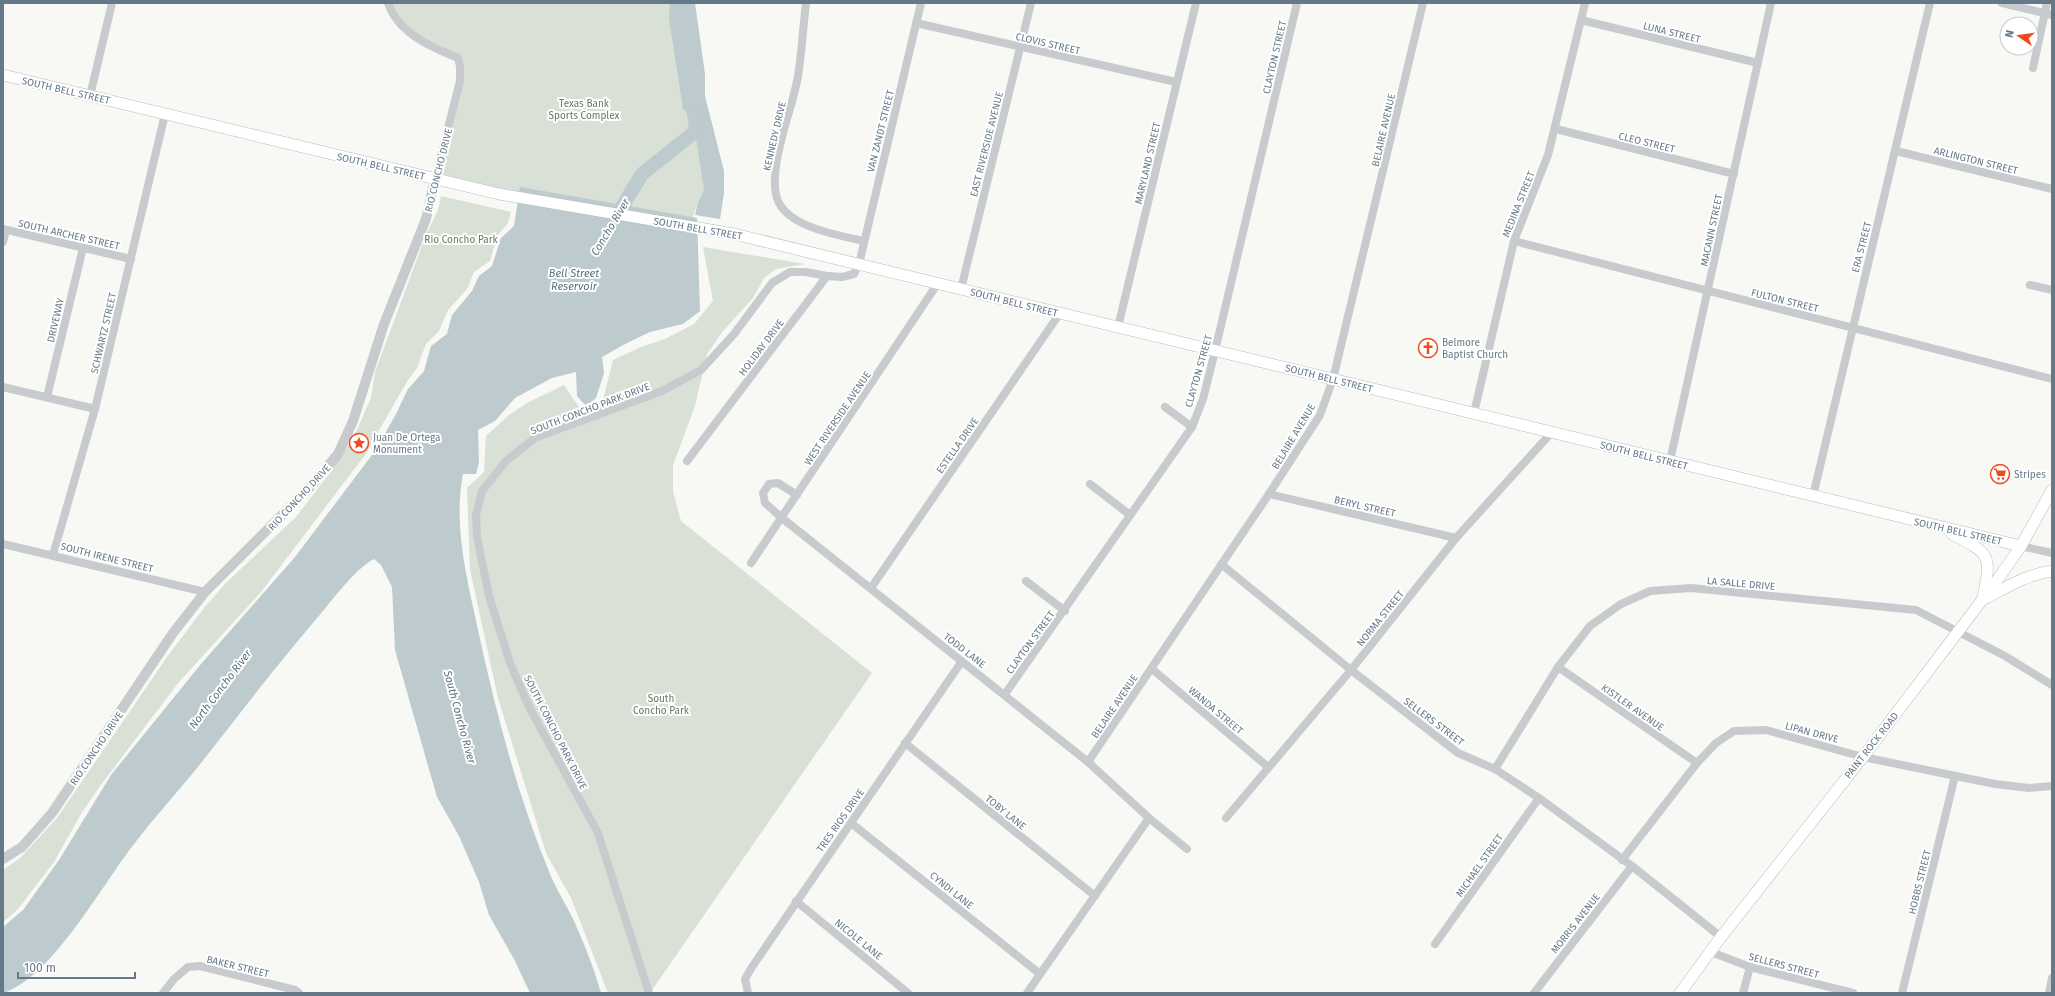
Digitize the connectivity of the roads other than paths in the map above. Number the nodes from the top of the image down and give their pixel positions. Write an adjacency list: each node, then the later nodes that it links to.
1 (112, 3): 22 (street)
2 (388, 3): 27 (street, RIO CONCHO DRIVE)
3 (806, 3): 32 (street, KENNEDY DRIVE)
4 (921, 3): 16 (street, VAN ZANDT STREET)
5 (1031, 3): 17 (street, EAST RIVERSIDE AVENUE)
6 (1196, 3): 21 (street, MARYLAND STREET)
7 (1297, 3): 45 (street, CLAYTON STREET)
8 (1424, 3): 46 (street, BELAIRE AVENUE)
9 (1585, 3): 15 (street, MEDINA STREET)
10 (1771, 3): 18 (street, MACANN STREET)
11 (1930, 3): 25 (street, ERA STREET)
12 (2002, 3): 14 (street)
13 (2047, 3): 14 (street)
14 (2048, 14): 19 (street)
15 (1581, 20): 18 (street, LUNA STREET); 24 (street, MEDINA STREET)
16 (916, 23): 17 (street, CLOVIS STREET); 32 (street, VAN ZANDT STREET)
17 (1020, 47): 21 (street, CLOVIS STREET); 39 (street, EAST RIVERSIDE AVENUE)
18 (1758, 63): 26 (street, MACANN STREET)
19 (2033, 68)
20 (3, 75): 22 (main road, SOUTH BELL STREET)
21 (1176, 82): 43 (street, MARYLAND STREET)
22 (90, 96): 23 (main road, SOUTH BELL STREET)
23 (165, 114): 27 (main road, SOUTH BELL STREET); 34 (street, SCHWARTZ STREET)
24 (1556, 129): 26 (street, CLEO STREET); 30 (street, MEDINA STREET)
25 (1896, 151): 28 (street, ARLINGTON STREET); 44 (street, ERA STREET)
26 (1734, 174): 41 (street, MACANN STREET)
27 (435, 179): 35 (main road, SOUTH BELL STREET); 75 (street, RIO CONCHO DRIVE)
28 (2052, 189)
29 (4, 229): 31 (street); 33 (street, SOUTH ARCHER STREET)
30 (1514, 241): 41 (street, FULTON STREET); 52 (street, MEDINA STREET)
31 (3, 242)
32 (864, 242): 35 (street, VAN ZANDT STREET)
33 (83, 248): 34 (street, SOUTH ARCHER STREET); 49 (street, DRIVEWAY)
34 (131, 259): 51 (street, SCHWARTZ STREET)
35 (859, 264): 36 (street); 37 (main road, SOUTH BELL STREET)
36 (827, 276): 55 (street, HOLIDAY DRIVE); 111 (street, SOUTH CONCHO PARK DRIVE)
37 (938, 284): 39 (main road, SOUTH BELL STREET); 60 (street, WEST RIVERSIDE AVENUE)
38 (2030, 285): 40 (street)
39 (961, 289): 42 (main road, SOUTH BELL STREET)
40 (2052, 290)
41 (1708, 291): 44 (street, FULTON STREET); 56 (street, MACANN STREET)
42 (1060, 313): 43 (main road, SOUTH BELL STREET); 74 (street, ESTELLA DRIVE)
43 (1118, 327): 45 (main road, SOUTH BELL STREET)
44 (1851, 328): 47 (street, FULTON STREET); 61 (street, ERA STREET)
45 (1215, 350): 46 (main road, SOUTH BELL STREET); 53 (street, CLAYTON STREET)
46 (1333, 379): 52 (main road, SOUTH BELL STREET); 59 (street, BELAIRE AVENUE)
47 (2052, 379)
48 (3, 387): 49 (street)
49 (47, 397): 51 (street)
50 (1165, 407): 53 (street)
51 (95, 409): 69 (street, SCHWARTZ STREET)
52 (1474, 413): 54 (main road, SOUTH BELL STREET)
53 (1192, 427): 62 (street, CLAYTON STREET)
54 (1552, 432): 56 (main road, SOUTH BELL STREET); 65 (street, NORMA STREET)
55 (687, 461)
56 (1670, 461): 61 (main road, SOUTH BELL STREET)
57 (1090, 484): 62 (street)
58 (2052, 490): 67 (main road, PAINT ROCK ROAD)
59 (1269, 494): 65 (street, BERYL STREET); 71 (street, BELAIRE AVENUE)
60 (796, 495): 63 (street, WEST RIVERSIDE AVENUE); 63 (street, TODD LANE)
61 (1813, 496): 64 (main road, SOUTH BELL STREET)
62 (1130, 515): 77 (street, CLAYTON STREET)
63 (782, 518): 70 (street, WEST RIVERSIDE AVENUE); 74 (street, TODD LANE)
64 (1939, 527): 67 (main road, SOUTH BELL STREET); 76 (main road)
65 (1456, 538): 82 (street, NORMA STREET)
66 (3, 544): 69 (street, SOUTH IRENE STREET)
67 (2021, 546): 68 (street); 76 (main road, PAINT ROCK ROAD)
68 (2052, 553)
69 (53, 554): 75 (street, SOUTH IRENE STREET)
70 (751, 563)
71 (1221, 564): 81 (street, BELAIRE AVENUE); 82 (street, SELLERS STREET)
72 (2052, 571): 76 (main road)
73 (1026, 581): 77 (street)
74 (871, 588): 79 (street, TODD LANE)
75 (205, 592): 98 (street, RIO CONCHO DRIVE)
76 (1982, 600): 78 (main road, PAINT ROCK ROAD)
77 (1065, 611): 84 (street, CLAYTON STREET)
78 (1958, 632): 80 (street, LA SALLE DRIVE); 83 (street, LA SALLE DRIVE); 86 (main road, PAINT ROCK ROAD)
79 (962, 661): 84 (street, TODD LANE); 85 (street, TRES RIOS DRIVE)
80 (1558, 667): 88 (street, KISTLER AVENUE); 90 (street, LA SALLE DRIVE)
81 (1152, 669): 87 (street, BELAIRE AVENUE); 89 (street, WANDA STREET)
82 (1351, 670): 89 (street, NORMA STREET); 90 (street, SELLERS STREET)
83 (2052, 685)
84 (1004, 694): 87 (street, TODD LANE)
85 (905, 743): 96 (street, TRES RIOS DRIVE); 101 (street, TOBY LANE)
86 (1863, 757): 88 (street, LIPAN DRIVE); 91 (street, LIPAN DRIVE); 103 (main road, PAINT ROCK ROAD)
87 (1088, 762): 94 (street, TODD LANE)
88 (1697, 763): 99 (street, LIPAN DRIVE)
89 (1268, 767): 95 (street, NORMA STREET)
90 (1495, 769): 93 (street, SELLERS STREET)
91 (1955, 776): 92 (street, LIPAN DRIVE); 119 (street, HOBBS STREET)
92 (2052, 786)
93 (1539, 798): 99 (street, SELLERS STREET); 104 (street, MICHAEL STREET)
94 (1149, 818): 97 (street, TODD LANE); 101 (street)
95 (1226, 818)
96 (851, 823): 102 (street, TRES RIOS DRIVE); 107 (street, CYNDI LANE)
97 (1187, 849)
98 (3, 859)
99 (1622, 860): 100 (street, SELLERS STREET)
100 (1632, 866): 103 (street, SELLERS STREET); 115 (street, MORRIS AVENUE)
101 (1095, 896): 107 (street)
102 (796, 901): 112 (street, TRES RIOS DRIVE); 113 (street, NICOLE LANE)
103 (1721, 937): 105 (main road, PAINT ROCK ROAD)
104 (1435, 944)
105 (1711, 952): 106 (street, SELLERS STREET); 116 (main road, PAINT ROCK ROAD)
106 (1750, 967): 117 (street); 118 (street, SELLERS STREET)
107 (1040, 974): 114 (street)
108 (2052, 978): 120 (street)
109 (297, 991): 110 (street, BAKER STREET)
110 (163, 993)
111 (649, 993)
112 (748, 993)
113 (908, 993)
114 (1027, 993)
115 (1534, 993)
116 (1680, 993)
117 (1743, 993)
118 (1853, 993)
119 (1902, 993)
120 (2049, 993)

